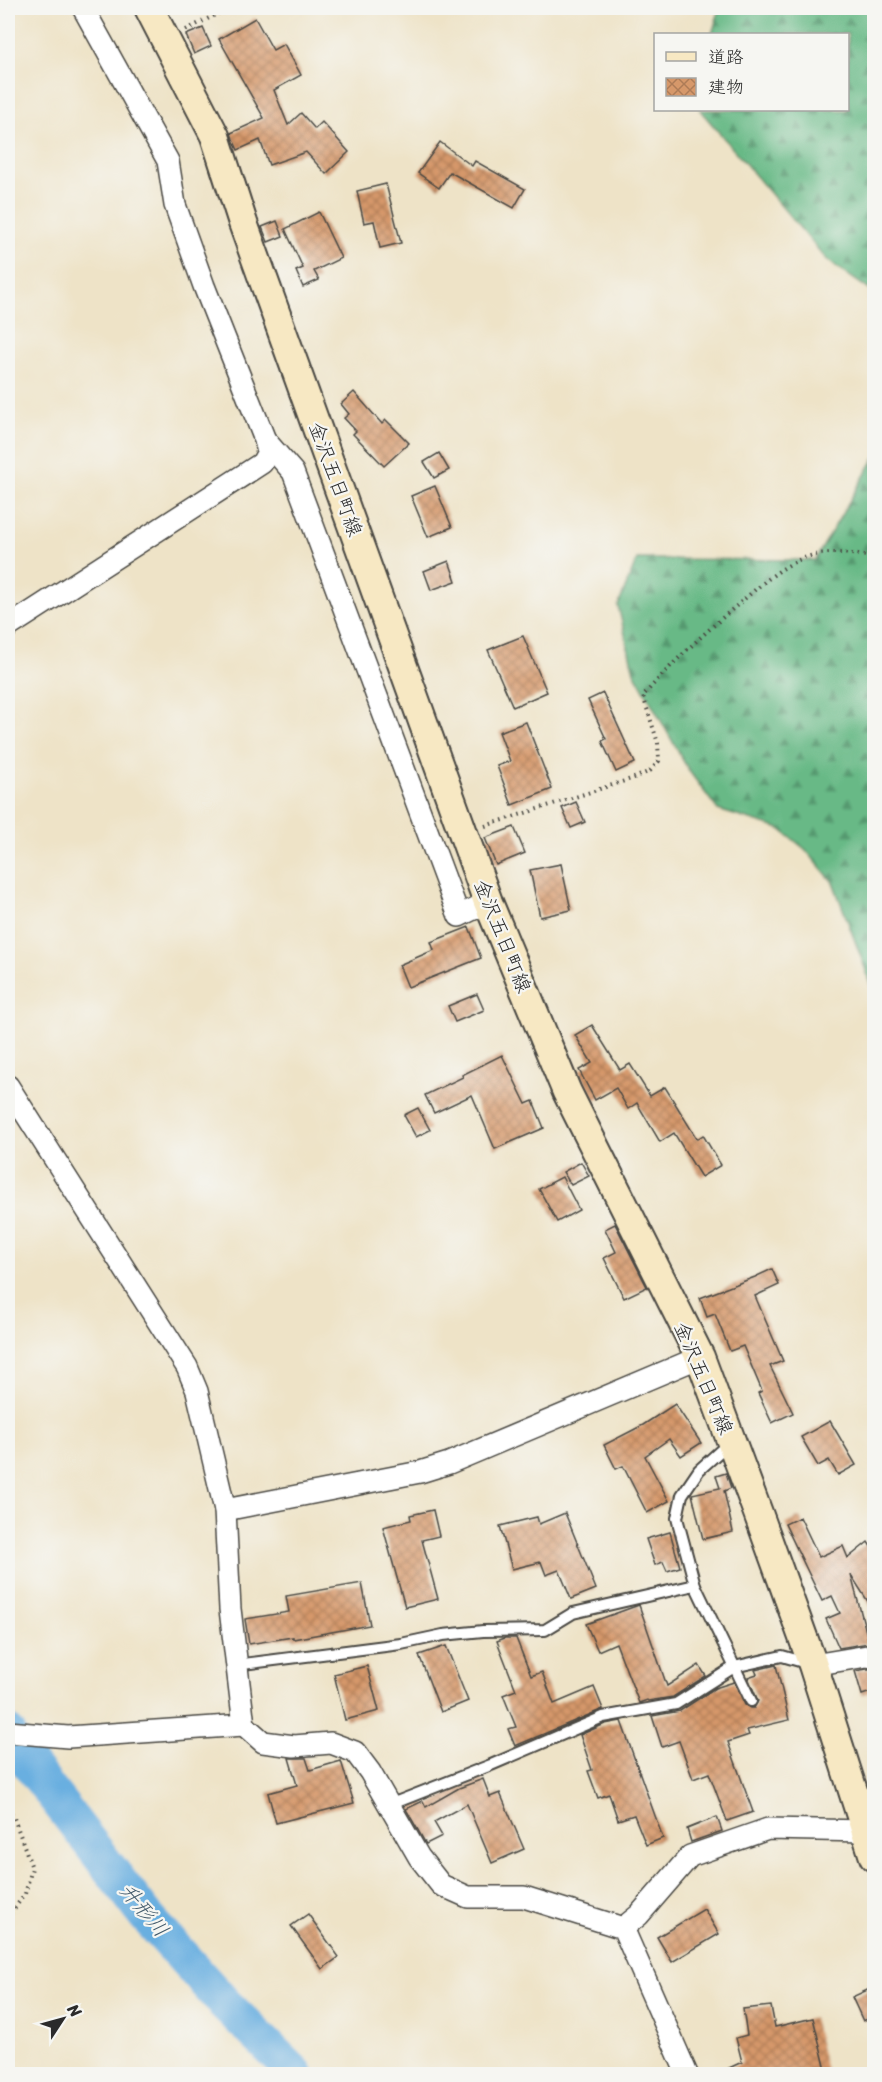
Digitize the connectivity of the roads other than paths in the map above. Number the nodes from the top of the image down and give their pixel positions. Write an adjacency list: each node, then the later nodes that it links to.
1 (83, 8): 3 (street)
2 (149, 8): 5 (main road, 金沢五日町線)
3 (265, 440): 4 (street); 5 (street)
4 (8, 627)
5 (488, 902): 7 (main road, 金沢五日町線)
6 (8, 1086): 9 (street)
7 (700, 1357): 8 (main road, 金沢五日町線); 9 (street)
8 (731, 1441): 10 (lane); 13 (main road, 金沢五日町線)
9 (225, 1510): 12 (street)
10 (695, 1585): 12 (lane); 14 (lane)
11 (874, 1657): 13 (street)
12 (235, 1665): 16 (street)
13 (813, 1665): 14 (lane); 19 (main road, 金沢五日町線)
14 (734, 1667): 15 (lane); 18 (lane)
15 (751, 1701)
16 (244, 1725): 17 (street); 18 (street)
17 (8, 1732)
18 (389, 1805): 20 (street)
19 (871, 1843): 20 (street)
20 (623, 1928): 21 (street)
21 (687, 2074)

